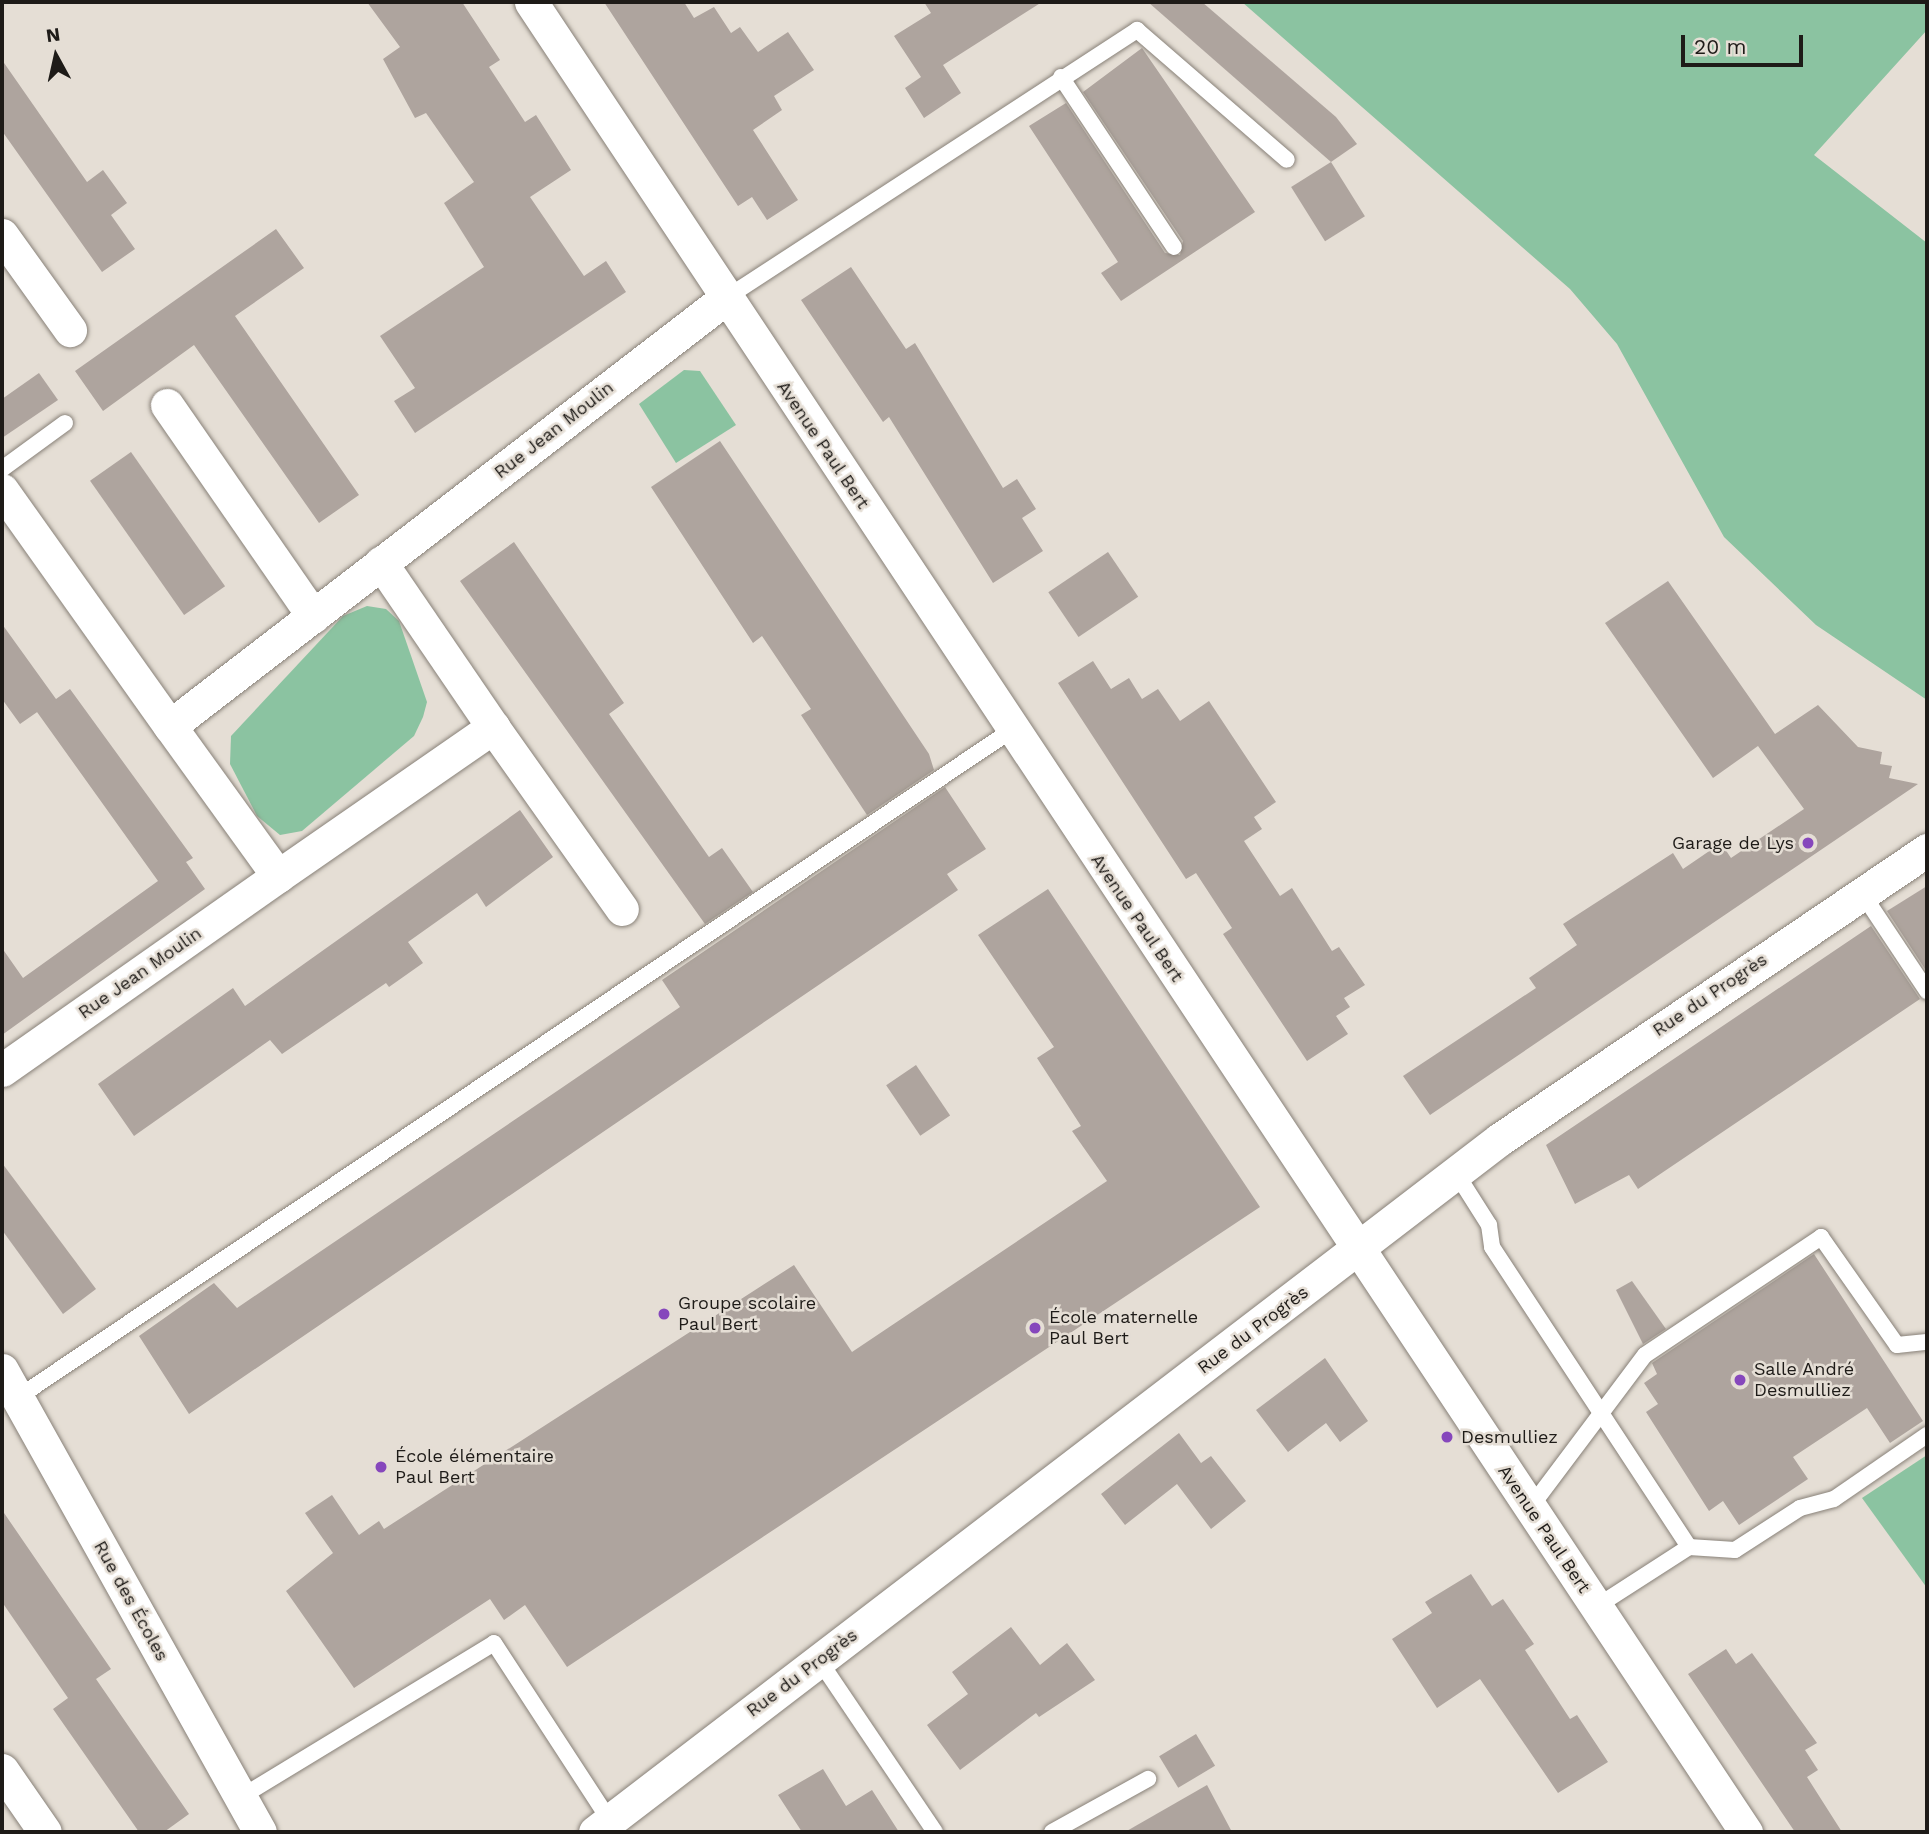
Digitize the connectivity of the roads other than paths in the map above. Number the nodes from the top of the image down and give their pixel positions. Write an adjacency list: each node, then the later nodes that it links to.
1 (531, 2): 6 (street, Avenue Paul Bert)
2 (1061, 77): 3 (lane); 5 (lane); 6 (lane)
3 (1287, 160)
4 (2, 235): 7 (street)
5 (1174, 247)
6 (726, 298): 12 (street, Rue Jean Moulin); 16 (street, Avenue Paul Bert)
7 (70, 330)
8 (167, 405): 13 (street)
9 (65, 423): 10 (lane)
10 (2, 469)
11 (2, 490): 14 (street)
12 (381, 563): 13 (street, Rue Jean Moulin); 15 (street)
13 (313, 617): 14 (street, Rue Jean Moulin)
14 (170, 726): 18 (street)
15 (493, 727): 18 (street, Rue Jean Moulin); 20 (street)
16 (1012, 730): 24 (street, Avenue Paul Bert); 26 (lane)
17 (1927, 850): 19 (street, Rue du Progrès)
18 (278, 876): 22 (street, Rue Jean Moulin)
19 (1862, 893): 21 (lane); 23 (street, Rue du Progrès)
20 (622, 909)
21 (1927, 991)
22 (2, 1070)
23 (1456, 1173): 24 (street, Rue du Progrès); 27 (lane)
24 (1358, 1250): 29 (street, Avenue Paul Bert); 32 (street, Rue du Progrès)
25 (1927, 1342): 27 (lane)
26 (10, 1384): 35 (street, Rue des Écoles)
27 (1601, 1414): 29 (lane); 30 (lane)
28 (1927, 1435): 30 (lane)
29 (1530, 1508): 31 (street, Avenue Paul Bert)
30 (1689, 1547): 31 (lane)
31 (1596, 1607): 41 (street, Avenue Paul Bert)
32 (819, 1660): 36 (street, Rue du Progrès); 39 (lane)
33 (2, 1770): 37 (street)
34 (1148, 1779): 40 (lane)
35 (241, 1797): 36 (lane); 38 (street, Rue des Écoles)
36 (602, 1826)
37 (45, 1832)
38 (260, 1832)
39 (935, 1832)
40 (1052, 1832)
41 (1746, 1832)

